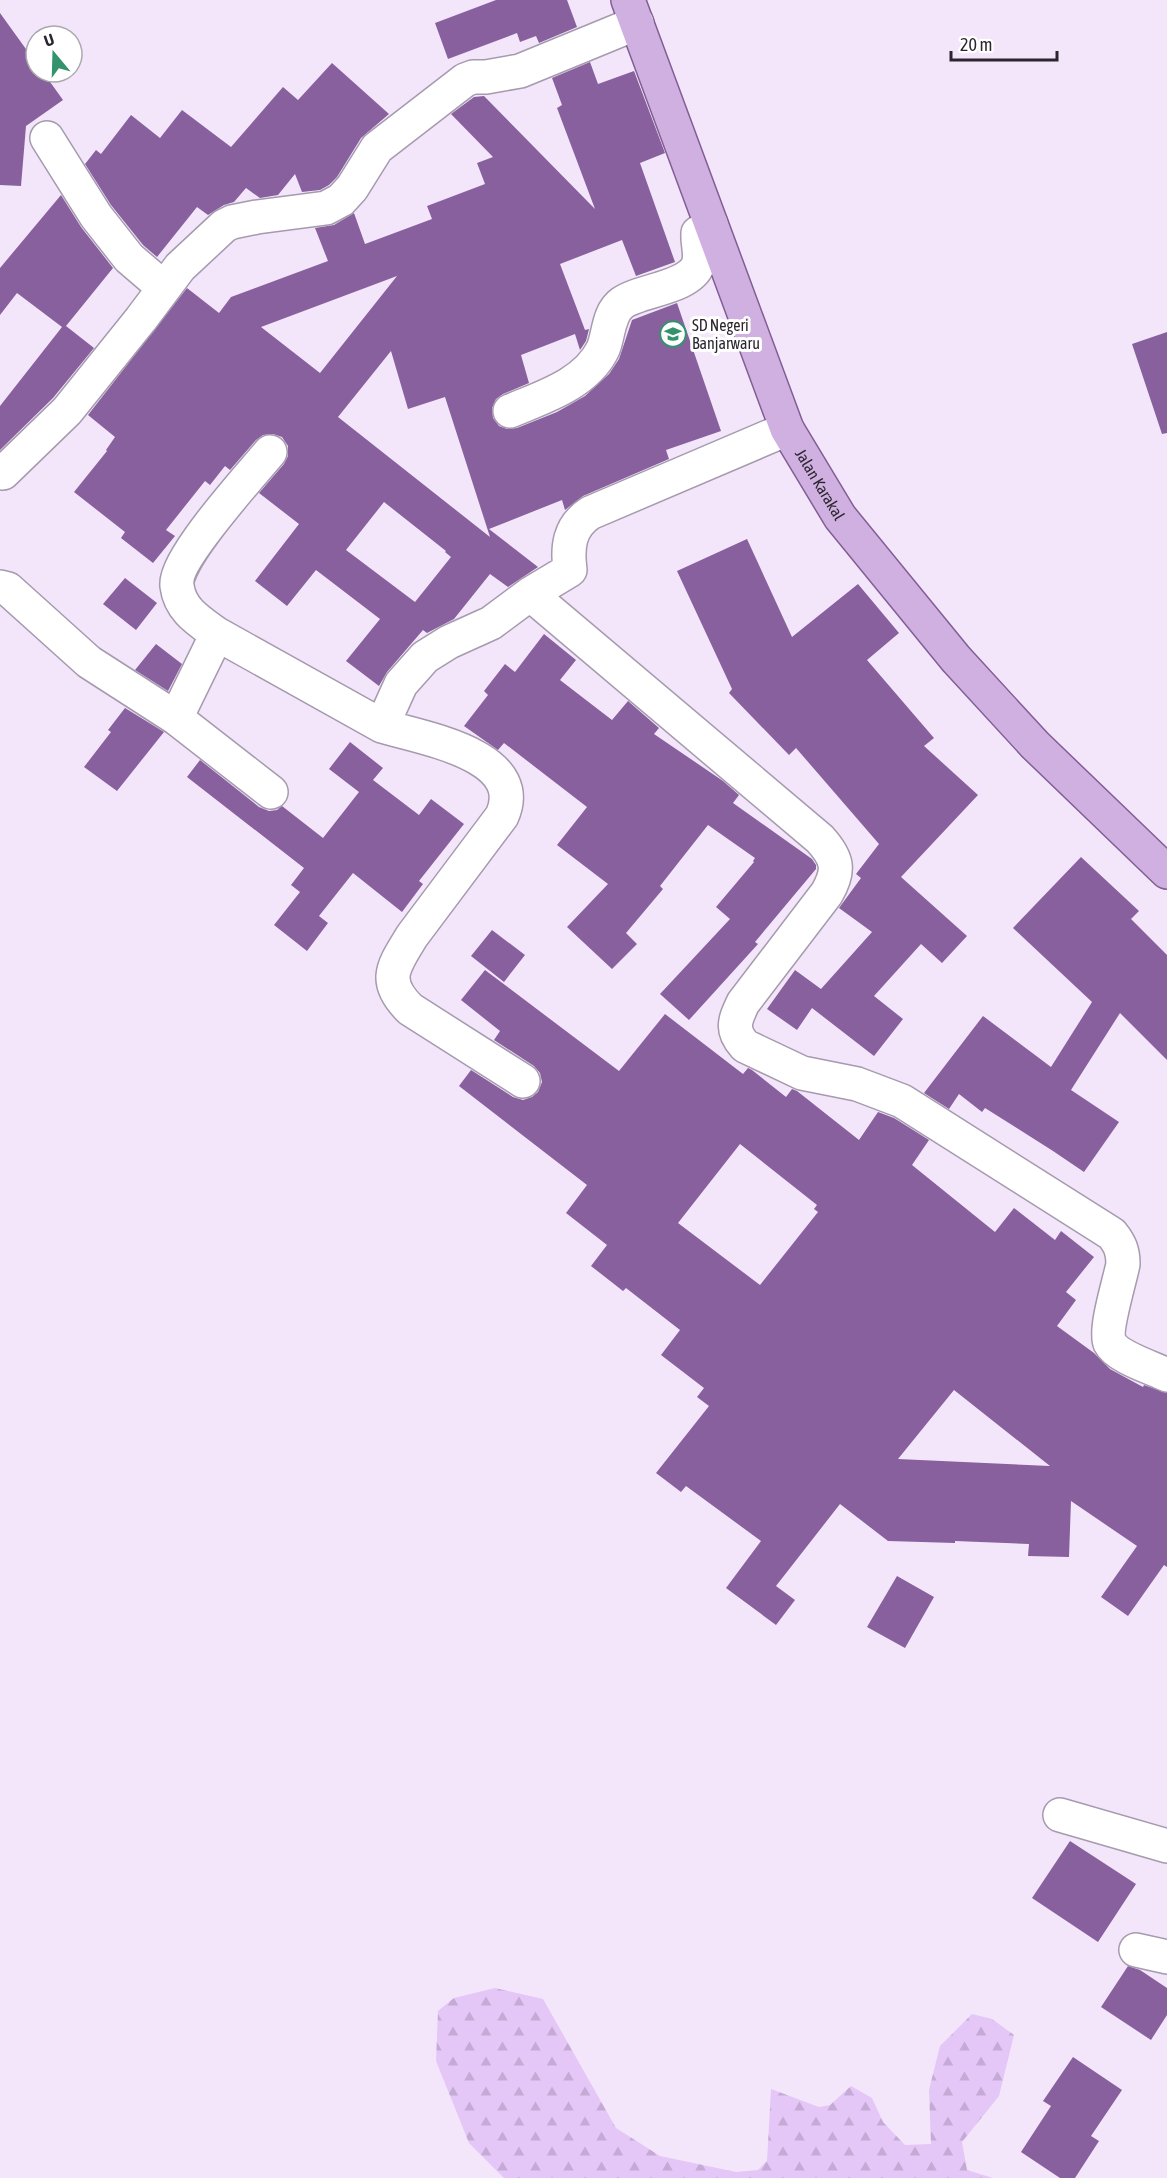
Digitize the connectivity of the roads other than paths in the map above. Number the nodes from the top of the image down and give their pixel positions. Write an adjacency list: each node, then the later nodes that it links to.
1 (632, 11): 3 (main road, Jalan Karakal); 4 (street)
2 (47, 138): 4 (street)
3 (711, 224): 5 (street); 6 (main road, Jalan Karakal)
4 (164, 288): 8 (street)
5 (510, 411)
6 (787, 429): 10 (street); 15 (main road, Jalan Karakal)
7 (270, 452): 11 (street)
8 (3, 473)
9 (0, 587): 12 (street)
10 (530, 594): 13 (street); 17 (street)
11 (217, 634): 12 (street); 13 (street)
12 (176, 718): 14 (street)
13 (382, 726): 16 (street)
14 (272, 792)
15 (1167, 872)
16 (523, 1081)
17 (1167, 1375)
18 (1059, 1815): 19 (street)
19 (1167, 1846)

